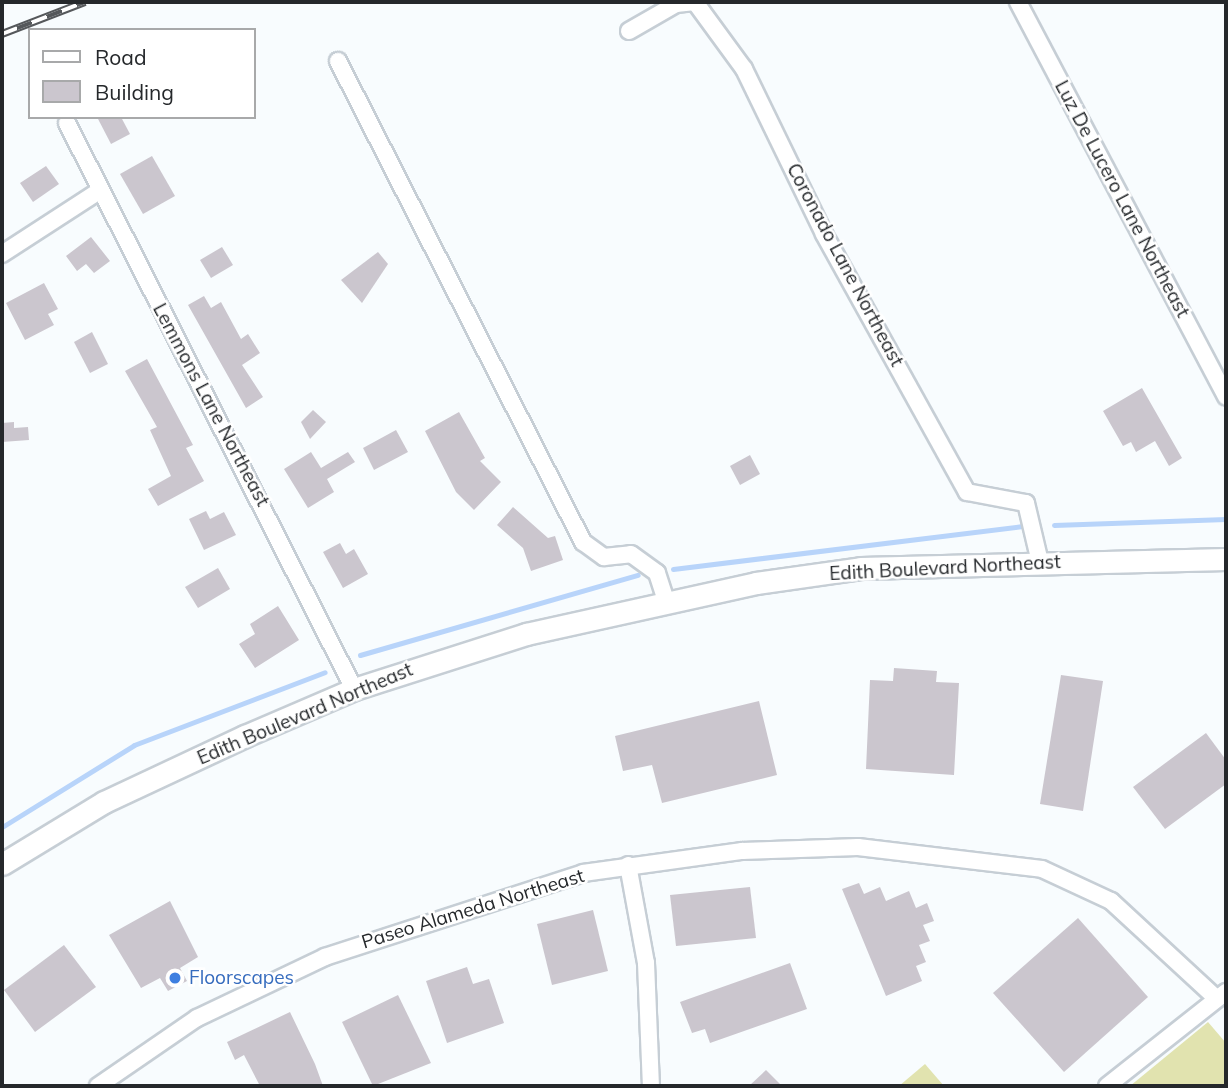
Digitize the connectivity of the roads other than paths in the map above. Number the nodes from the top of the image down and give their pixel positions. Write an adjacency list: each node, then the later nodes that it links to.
1 (1018, 2): 7 (street, Luz De Lucero Lane Northeast)
2 (629, 31): 9 (street, Coronado Lane Northeast)
3 (338, 61): 10 (street)
4 (67, 123): 5 (street, Lemmons Lane Northeast)
5 (99, 191): 6 (street); 11 (street, Lemmons Lane Northeast)
6 (2, 254)
7 (1226, 397)
8 (1226, 559): 9 (street, Edith Boulevard Northeast)
9 (1040, 562): 10 (street, Edith Boulevard Northeast)
10 (667, 603): 11 (street, Edith Boulevard Northeast)
11 (354, 689): 12 (street, Edith Boulevard Northeast)
12 (2, 864)
13 (628, 865): 14 (street, Paseo Alameda Northeast); 15 (street, Paseo Alameda Northeast); 16 (street)
14 (1221, 995): 17 (street)
15 (98, 1086)
16 (651, 1086)
17 (1107, 1086)

